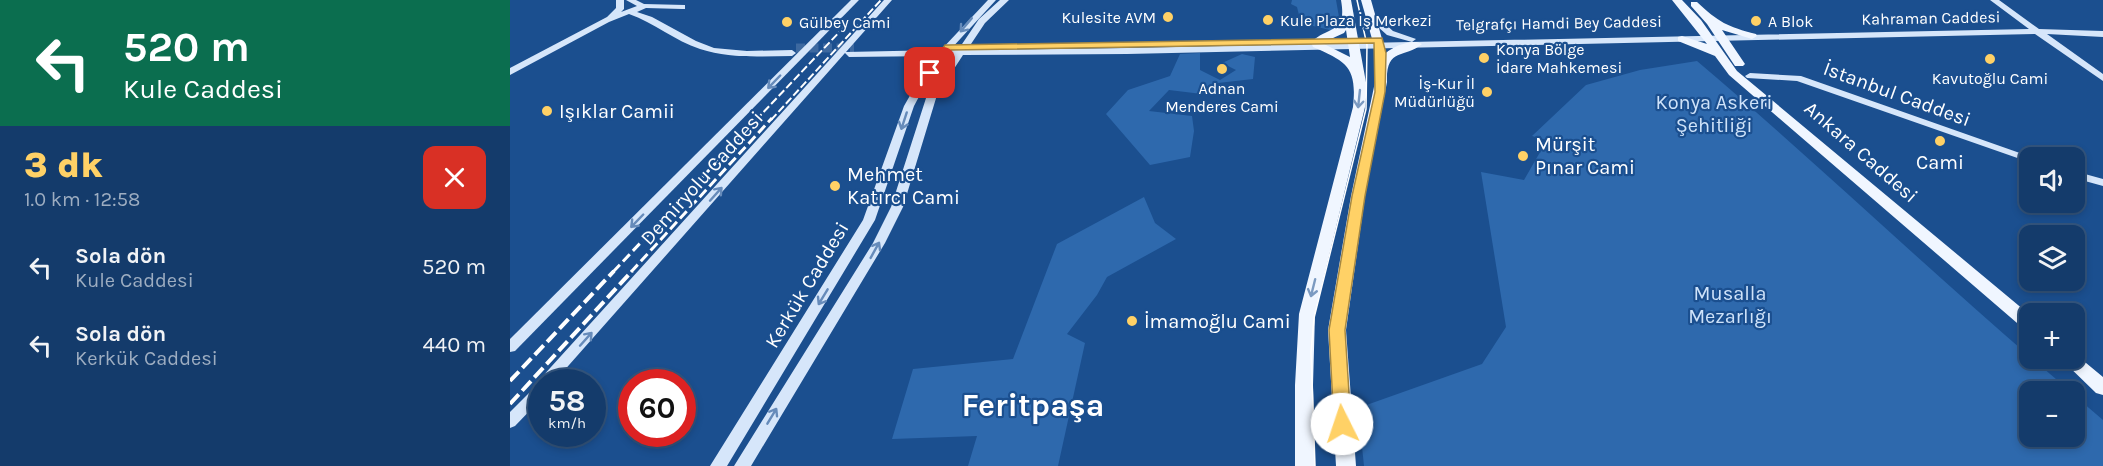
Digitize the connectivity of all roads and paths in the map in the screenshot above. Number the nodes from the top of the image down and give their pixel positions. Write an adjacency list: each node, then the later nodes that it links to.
1 (620, 0): 13 (main road)
2 (630, 0): 12 (main road)
3 (855, 0): 41 (main road, Demiryolu Caddesi, one-way to 41)
4 (888, 0): 43 (main road, Demiryolu Caddesi, one-way to 4)
5 (992, 0): 28 (main road, one-way to 28)
6 (1005, 0): 19 (main road)
7 (1677, 0): 16 (main road, Ankara Caddesi)
8 (1691, 0): 16 (main road, Ankara Caddesi)
9 (1994, 0): 17 (main road)
10 (1348, 7): 23 (main road); 24 (main road)
11 (1368, 8): 22 (main road, Telgrafçı Hamdi Bey Caddesi); 25 (main road)
12 (643, 9): 13 (main road); 14 (main road); 15 (main road); 15 (main road); 15 (main road)
13 (624, 11): 14 (main road)
14 (609, 19): 33 (main road)
15 (663, 20)
16 (1703, 21): 20 (main road); 21 (main road, Ankara Caddesi); 22 (main road)
17 (2037, 31): 18 (main road, Kahraman Caddesi); 20 (main road, Kahraman Caddesi); 35 (main road)
18 (2103, 34)
19 (973, 35): 27 (main road); 28 (main road)
20 (1754, 36): 21 (main road, Kahraman Caddesi); 30 (main road)
21 (1715, 37): 22 (main road, Telgrafçı Hamdi Bey Caddesi); 30 (main road, Ankara Caddesi)
22 (1680, 38): 26 (main road, Telgrafçı Hamdi Bey Caddesi); 30 (main road)
23 (1317, 43): 24 (main road, Telgrafçı Hamdi Bey Caddesi); 27 (main road); 28 (main road); 32 (main road)
24 (1355, 43): 25 (main road, Telgrafçı Hamdi Bey Caddesi); 32 (main road)
25 (1379, 43): 26 (main road, Telgrafçı Hamdi Bey Caddesi); 31 (main road)
26 (1417, 44): 31 (main road)
27 (998, 48): 28 (main road)
28 (954, 50): 29 (main road); 49 (main road, Kerkük Caddesi, one-way to 49); 50 (main road, Kerkük Caddesi, one-way to 28)
29 (852, 51)
30 (1726, 54): 34 (main road, Ankara Caddesi); 40 (main road, Ankara Caddesi)
31 (1381, 68): 52 (main road)
32 (1358, 70): 51 (main road, one-way to 51)
33 (510, 72)
34 (1750, 76): 36 (main road, İstanbul Caddesi); 39 (main road, Ankara Caddesi)
35 (2103, 78)
36 (2019, 155)
37 (2085, 177): 38 (main road)
38 (2103, 183)
39 (2019, 305)
40 (2019, 316)
41 (510, 348)
42 (2085, 360): 45 (main road)
43 (558, 369)
44 (2081, 369): 46 (main road)
45 (2103, 375)
46 (2103, 388)
47 (528, 403): 48 (main road)
48 (510, 422)
49 (718, 466)
50 (742, 466)
51 (1305, 466)
52 (1346, 466)

